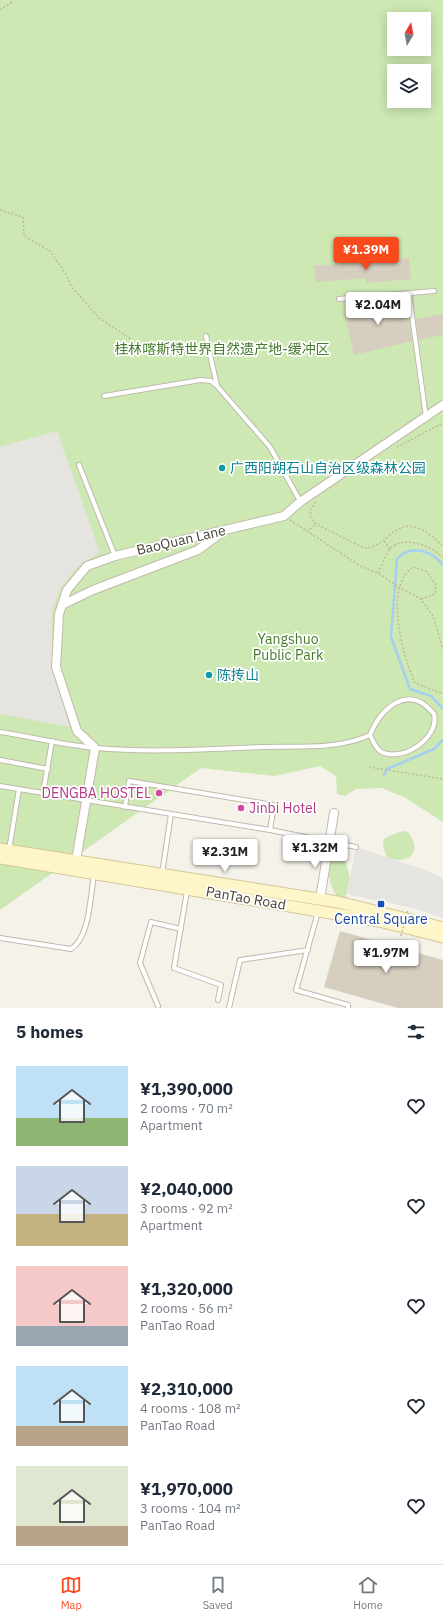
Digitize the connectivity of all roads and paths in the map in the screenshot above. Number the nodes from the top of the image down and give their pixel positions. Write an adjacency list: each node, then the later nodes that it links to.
1 (10, 0): 2 (path)
2 (0, 10)
3 (0, 210): 8 (path)
4 (434, 291): 5 (lane)
5 (409, 294): 6 (lane); 12 (lane)
6 (339, 299)
7 (206, 336): 9 (lane)
8 (131, 338)
9 (217, 386): 10 (lane); 16 (lane)
10 (104, 396)
11 (443, 405): 12 (street, BaoQuan Lane)
12 (426, 417): 16 (street, BaoQuan Lane)
13 (443, 423): 14 (path)
14 (394, 448)
15 (79, 466): 25 (lane)
16 (300, 502): 18 (street, BaoQuan Lane)
17 (316, 502): 19 (path)
18 (284, 516): 20 (street, BaoQuan Lane); 21 (path)
19 (316, 524): 21 (path); 22 (path)
20 (223, 531): 25 (street, BaoQuan Lane); 30 (street)
21 (307, 532): 27 (path)
22 (384, 541): 23 (path); 24 (path)
23 (443, 546)
24 (390, 549): 26 (path); 27 (path)
25 (115, 556): 30 (street, BaoQuan Lane)
26 (443, 557)
27 (378, 573): 28 (path)
28 (400, 588): 29 (path); 29 (path); 32 (path)
29 (422, 598): 31 (path)
30 (62, 605): 36 (street, BaoQuan Lane)
31 (443, 649)
32 (443, 694)
33 (0, 732): 35 (lane)
34 (370, 735): 34 (lane); 36 (lane)
35 (52, 741): 36 (lane); 39 (lane)
36 (95, 748): 44 (street)
37 (0, 760): 39 (lane)
38 (369, 767): 40 (path)
39 (48, 769): 43 (lane)
40 (443, 779)
41 (0, 786): 42 (lane)
42 (19, 789): 43 (lane); 51 (lane)
43 (43, 793): 44 (lane)
44 (86, 801): 45 (lane); 53 (street)
45 (124, 807): 47 (lane); 48 (lane)
46 (334, 813): 49 (street)
47 (171, 814): 48 (lane); 55 (lane)
48 (270, 830): 49 (lane)
49 (330, 841): 50 (lane); 57 (street)
50 (356, 847)
51 (4, 850): 53 (main road, PanTao Road)
52 (0, 858): 54 (main road, PanTao Road)
53 (76, 861): 55 (main road, PanTao Road)
54 (94, 872): 56 (main road, PanTao Road); 63 (lane)
55 (162, 874): 57 (main road, PanTao Road)
56 (188, 888): 57 (main road, PanTao Road); 60 (lane)
57 (320, 905): 59 (main road, PanTao Road); 62 (main road, PanTao Road); 64 (lane)
58 (408, 910): 61 (path, bridge)
59 (443, 928)
60 (180, 929): 65 (lane); 66 (lane)
61 (401, 936)
62 (443, 937)
63 (0, 938)
64 (308, 950): 67 (lane); 68 (lane)
65 (218, 1000)
66 (158, 1006)
67 (229, 1008)
68 (348, 1008)

